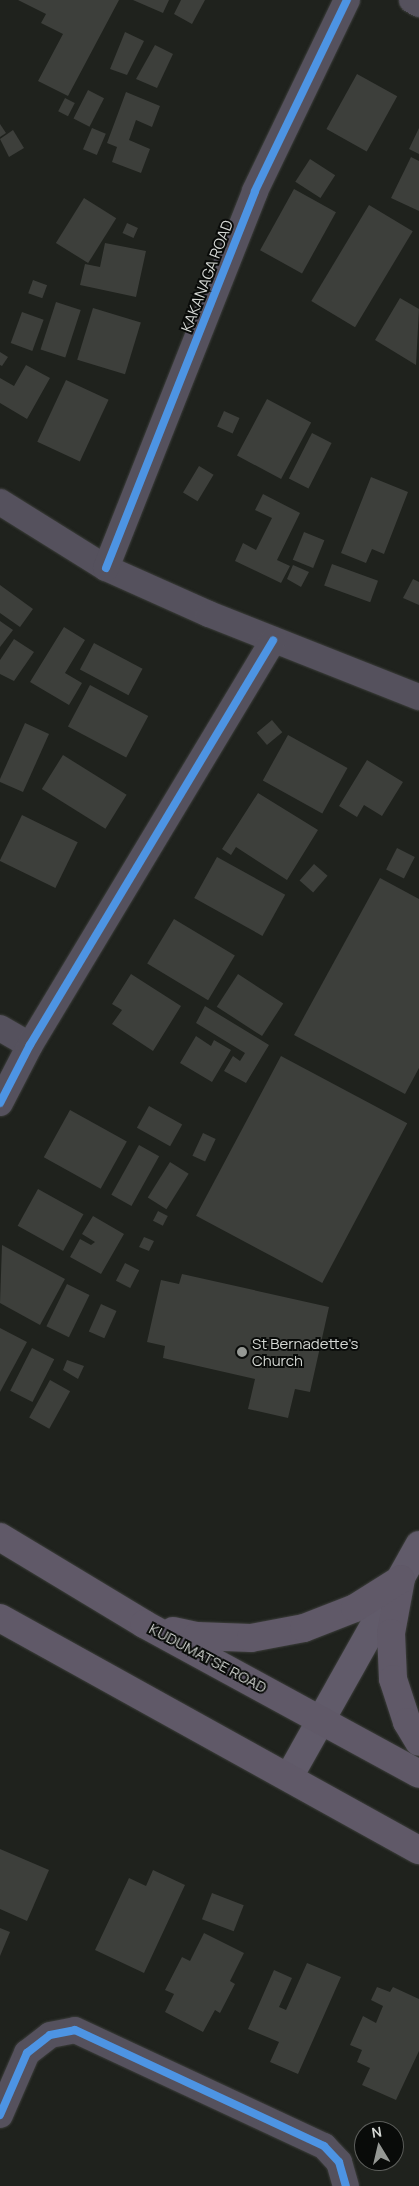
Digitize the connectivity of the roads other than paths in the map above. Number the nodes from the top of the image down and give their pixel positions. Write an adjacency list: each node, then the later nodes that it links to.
1 (347, 0): 5 (street, KAKANAGA ROAD)
2 (412, 0): 3 (street)
3 (419, 4)
4 (0, 502): 5 (street)
5 (106, 568): 6 (street)
6 (273, 640): 7 (street); 9 (street)
7 (419, 697)
8 (0, 1028): 9 (street)
9 (30, 1045): 10 (street)
10 (0, 1103)
11 (0, 1537): 15 (main road, KUDUMATSE ROAD)
12 (419, 1545): 13 (street)
13 (400, 1579): 15 (main road); 16 (street); 17 (main road)
14 (0, 1618): 19 (main road)
15 (144, 1624): 16 (main road, KUDUMATSE ROAD)
16 (320, 1717): 18 (main road, KUDUMATSE ROAD); 19 (street)
17 (419, 1742)
18 (419, 1774)
19 (288, 1777): 20 (main road)
20 (419, 1850)
21 (0, 2115): 22 (street)
22 (342, 2174)

